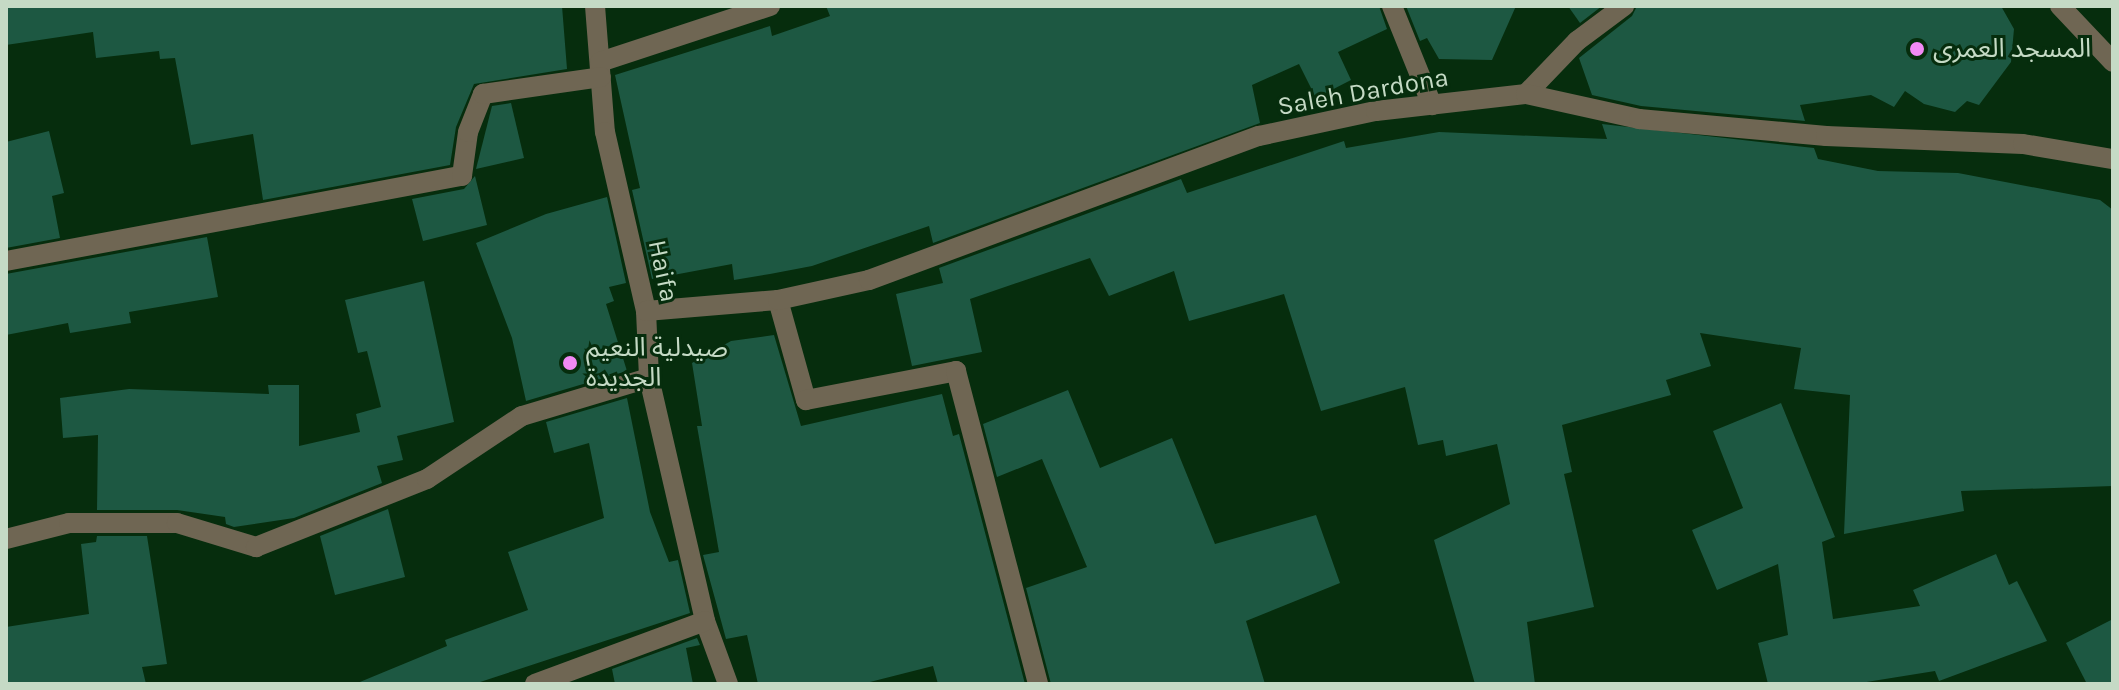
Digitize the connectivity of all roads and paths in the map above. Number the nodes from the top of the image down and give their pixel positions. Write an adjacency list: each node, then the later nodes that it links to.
1 (595, 6): 7 (street, Haifa)
2 (770, 6): 7 (street)
3 (1392, 6): 9 (street)
4 (1624, 6): 8 (street)
5 (2060, 6): 6 (street)
6 (2113, 62)
7 (600, 70): 11 (street); 13 (street, Haifa)
8 (1526, 94): 9 (street, Saleh Dardona); 10 (street, Saleh Dardona)
9 (1432, 105): 12 (street, Saleh Dardona)
10 (2113, 159)
11 (6, 261)
12 (778, 300): 13 (street, Saleh Dardona); 19 (street)
13 (646, 311): 14 (street, Haifa)
14 (649, 378): 15 (street); 16 (street, Haifa)
15 (6, 539)
16 (705, 621): 17 (street); 18 (street, Haifa)
17 (535, 684)
18 (728, 684)
19 (1038, 684)

